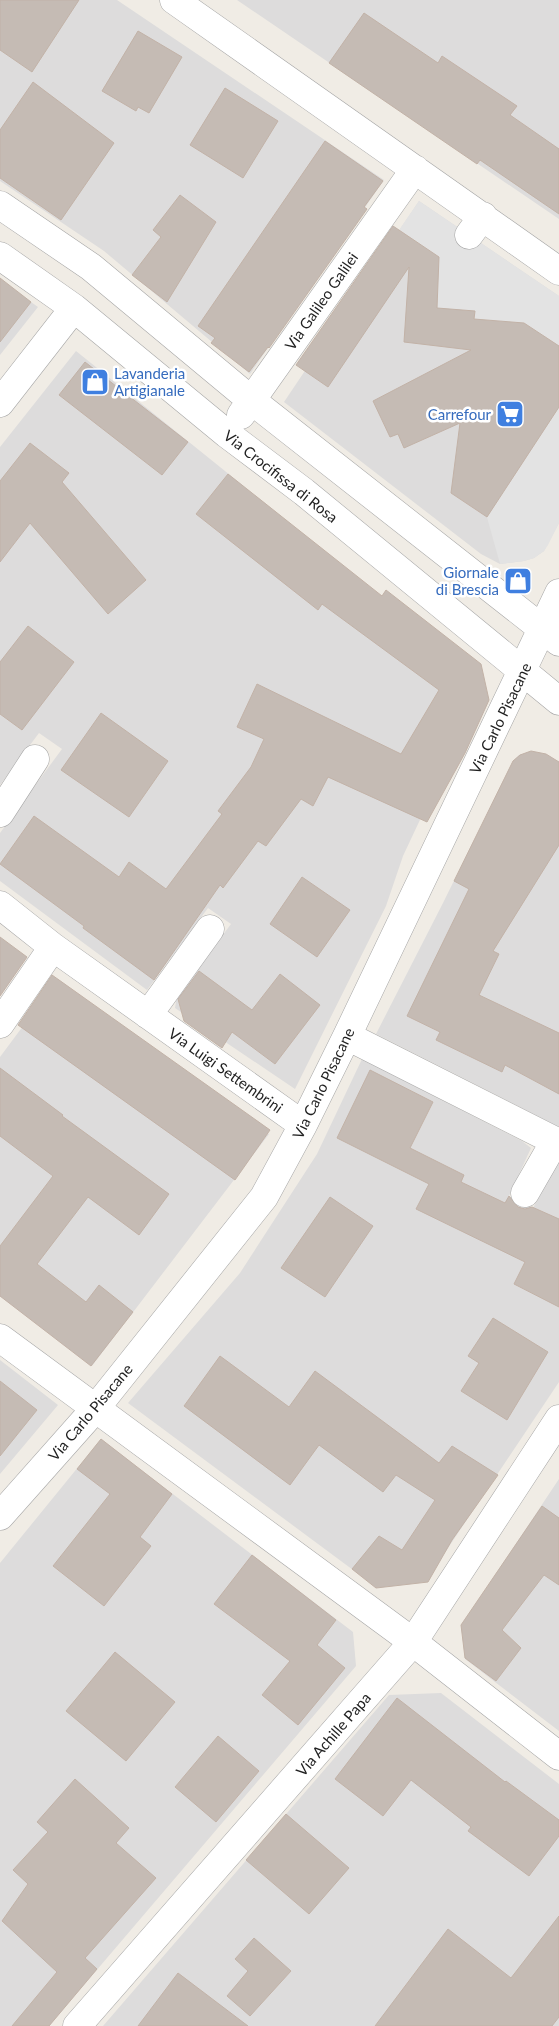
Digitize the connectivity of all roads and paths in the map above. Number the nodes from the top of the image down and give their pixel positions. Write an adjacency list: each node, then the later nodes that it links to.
1 (174, 0): 2 (street)
2 (415, 169): 5 (street); 7 (street, Via Galileo Galilei)
3 (0, 205): 7 (street)
4 (0, 256): 6 (street, Via Crocifissa di Rosa)
5 (559, 271)
6 (74, 308): 8 (street); 9 (street, Via Crocifissa di Rosa)
7 (251, 400): 9 (street, Via Galileo Galilei); 11 (street)
8 (0, 403)
9 (227, 434): 12 (street, Via Crocifissa di Rosa)
10 (559, 593): 11 (street, Via Carlo Pisacane)
11 (550, 636): 12 (street, Via Carlo Pisacane)
12 (522, 672): 13 (street, Via Crocifissa di Rosa); 21 (street, Via Carlo Pisacane)
13 (559, 701)
14 (36, 759): 15 (street)
15 (0, 813)
16 (0, 905): 18 (street, Via Luigi Settembrini)
17 (210, 929): 19 (street)
18 (53, 947): 19 (street, Via Luigi Settembrini); 20 (street)
19 (148, 1015): 22 (street, Via Luigi Settembrini)
20 (0, 1024)
21 (347, 1036): 22 (street, Via Carlo Pisacane); 23 (street)
22 (303, 1125): 25 (street, Via Carlo Pisacane)
23 (525, 1193)
24 (0, 1338): 25 (street)
25 (95, 1409): 27 (street, Via Carlo Pisacane); 28 (street)
26 (559, 1419): 28 (street, Via Achille Papa)
27 (0, 1516)
28 (413, 1642): 29 (street); 30 (street, Via Achille Papa)
29 (559, 1756)
30 (77, 2026)

